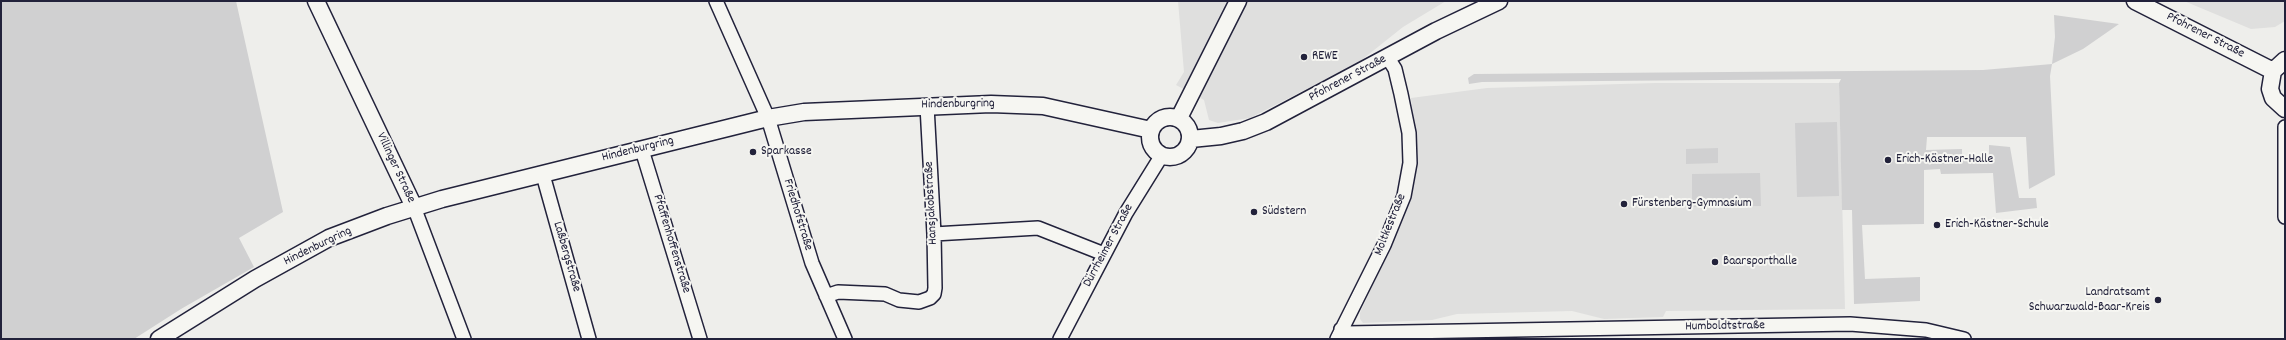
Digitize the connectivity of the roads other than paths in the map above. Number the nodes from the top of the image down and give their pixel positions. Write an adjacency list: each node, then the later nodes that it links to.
1 (316, 1): 19 (main road, Villinger Straße)
2 (716, 1): 11 (street, Friedhofstraße)
3 (1238, 1): 12 (main road)
4 (1499, 1): 6 (main road, Pfohrener Straße)
5 (2136, 1): 8 (main road, Pfohrener Straße)
6 (1388, 58): 15 (main road, Pfohrener Straße); 24 (street, Moltkestraße)
7 (2285, 60): 8 (main road)
8 (2273, 71): 10 (main road)
9 (928, 106): 11 (main road, Hindenburgring); 14 (main road, Hindenburgring); 21 (street, Hansjakobstraße)
10 (2285, 109)
11 (768, 118): 16 (main road, Hindenburgring); 23 (street, Friedhofstraße)
12 (1179, 118): 14 (main road); 15 (main road)
13 (2285, 127): 20 (street)
14 (1151, 130): 17 (main road)
15 (1191, 139): 17 (main road)
16 (642, 150): 18 (main road, Hindenburgring); 30 (street, Pfaffenhoffenstraße)
17 (1162, 155): 22 (street, Dürrheimer Straße)
18 (543, 175): 19 (main road, Hindenburgring); 29 (street, Laßbergstraße)
19 (414, 207): 27 (main road, Hindenburgring); 28 (street, Villinger Straße)
20 (2285, 217)
21 (934, 234): 22 (street); 23 (street, Hansjakobstraße)
22 (1104, 254): 32 (street, Dürrheimer Straße)
23 (826, 296): 31 (street, Friedhofstraße)
24 (1339, 334): 26 (street, Humboldtstraße)
25 (1625, 334): 26 (street, Humboldtstraße); 33 (street, Humboldtstraße)
26 (1412, 335)
27 (159, 339)
28 (464, 339)
29 (589, 339)
30 (700, 339)
31 (845, 339)
32 (1060, 339)
33 (1964, 339)

